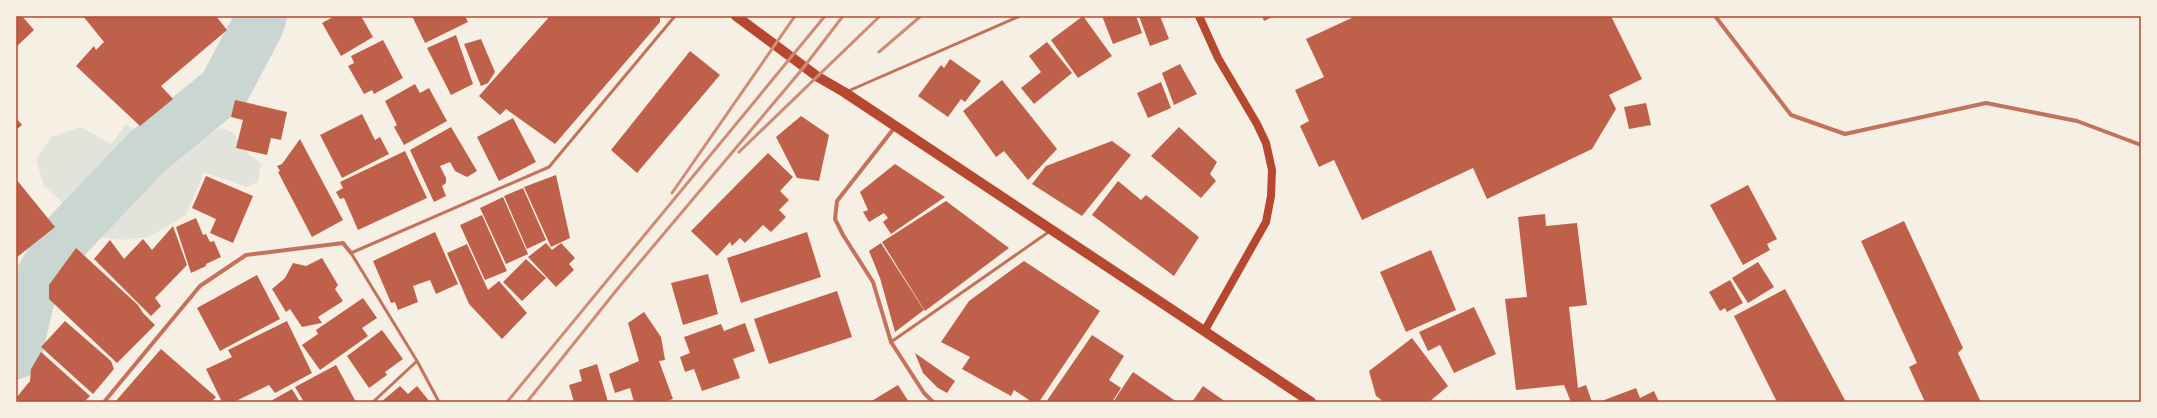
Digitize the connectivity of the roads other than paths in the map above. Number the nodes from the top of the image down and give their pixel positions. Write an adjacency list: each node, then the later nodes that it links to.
1 (675, 16): 10 (lane)
2 (736, 16): 6 (main road)
3 (1020, 16): 6 (lane)
4 (1199, 16): 11 (main road)
5 (1715, 16): 8 (street)
6 (844, 92): 7 (main road)
7 (896, 126): 9 (main road); 12 (street)
8 (2141, 145)
9 (1052, 230): 11 (main road); 12 (lane)
10 (351, 253): 13 (lane); 14 (street)
11 (1205, 330): 18 (main road)
12 (891, 342): 17 (street)
13 (417, 361): 15 (lane); 16 (lane)
14 (104, 402)
15 (373, 402)
16 (439, 402)
17 (933, 402)
18 (1311, 402)

